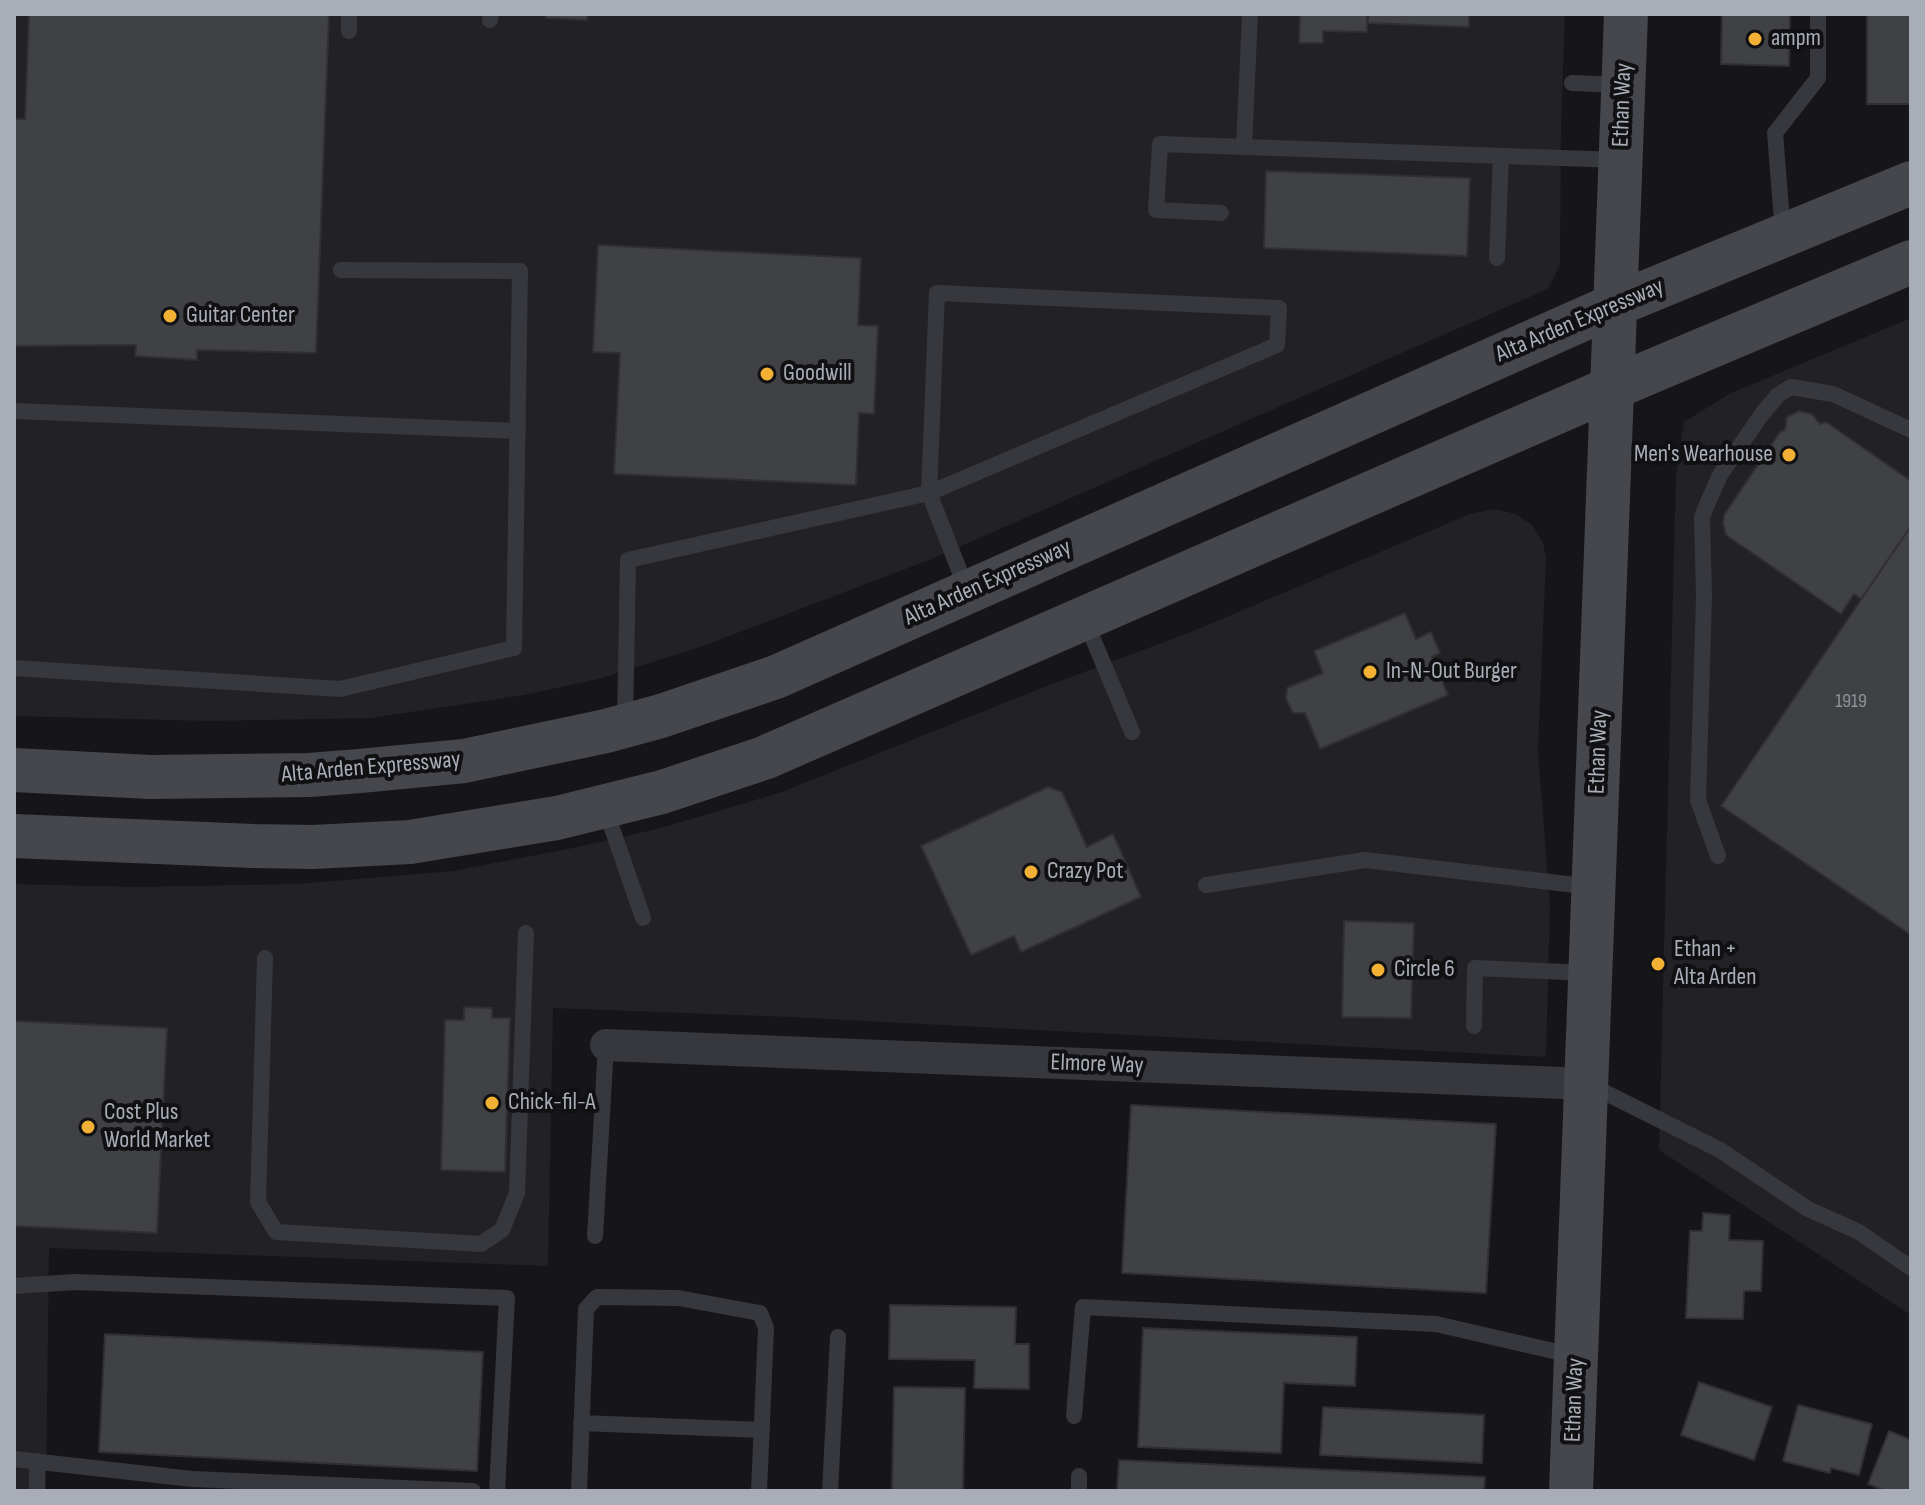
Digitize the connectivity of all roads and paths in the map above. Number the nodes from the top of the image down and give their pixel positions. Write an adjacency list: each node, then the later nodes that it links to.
1 (1250, 14): 6 (lane)
2 (1626, 14): 5 (main road, Ethan Way)
3 (1818, 14): 11 (lane)
4 (1572, 83): 5 (lane)
5 (1623, 85): 8 (main road, Ethan Way)
6 (1244, 147): 7 (lane); 10 (lane)
7 (1501, 156): 8 (lane); 12 (lane)
8 (1621, 161): 15 (main road, Ethan Way)
9 (1911, 183): 11 (main road, Alta Arden Expressway)
10 (1221, 213)
11 (1783, 235): 15 (main road, Alta Arden Expressway)
12 (1497, 258)
13 (1910, 260): 16 (main road)
14 (341, 270): 19 (lane)
15 (1615, 305): 16 (main road, Ethan Way); 21 (main road, Alta Arden Expressway)
16 (1612, 388): 22 (main road); 31 (main road, Ethan Way)
17 (14, 411): 19 (lane)
18 (1911, 430): 29 (lane)
19 (518, 431): 23 (lane)
20 (929, 493): 20 (lane); 21 (lane); 24 (lane)
21 (968, 592): 24 (main road, Alta Arden Expressway)
22 (1084, 619): 25 (lane); 27 (main road)
23 (14, 668)
24 (625, 726): 26 (main road, Alta Arden Expressway)
25 (1132, 732)
26 (14, 770)
27 (605, 806): 28 (main road); 32 (lane)
28 (14, 836)
29 (1718, 856)
30 (1206, 885): 31 (lane)
31 (1594, 887): 35 (main road, Ethan Way)
32 (643, 918)
33 (526, 933): 34 (lane)
34 (265, 958)
35 (1591, 973): 36 (lane); 38 (main road, Ethan Way)
36 (1474, 1026)
37 (606, 1045): 38 (street, Elmore Way); 39 (lane)
38 (1588, 1084): 40 (lane); 43 (main road, Ethan Way)
39 (595, 1236)
40 (1911, 1268)
41 (14, 1286): 51 (lane)
42 (838, 1337): 54 (lane)
43 (1577, 1357): 44 (lane); 55 (main road, Ethan Way)
44 (1074, 1416)
45 (581, 1423): 46 (lane); 46 (lane); 52 (lane)
46 (762, 1430): 53 (lane)
47 (14, 1459): 48 (lane)
48 (37, 1461): 49 (lane); 50 (lane)
49 (37, 1491)
50 (473, 1491)
51 (497, 1491)
52 (579, 1491)
53 (759, 1491)
54 (830, 1491)
55 (1571, 1491)

